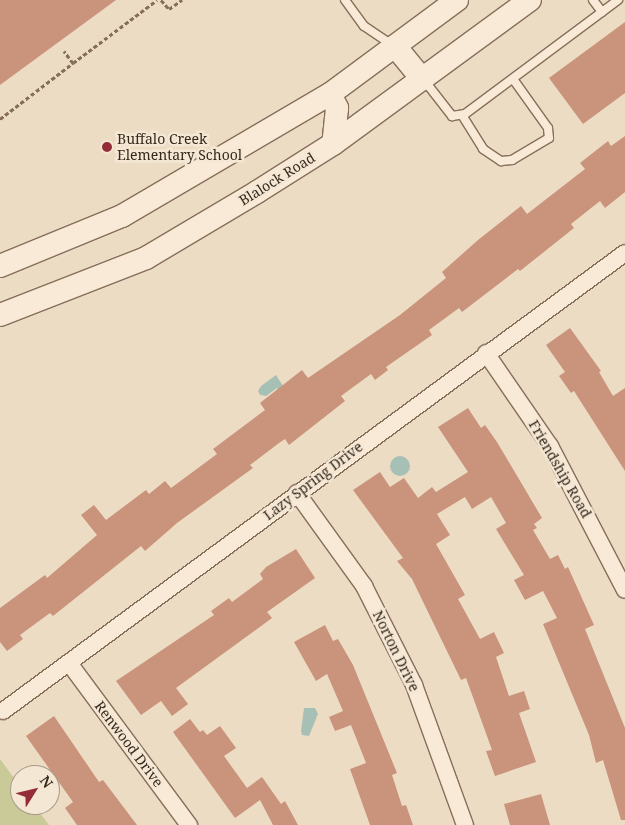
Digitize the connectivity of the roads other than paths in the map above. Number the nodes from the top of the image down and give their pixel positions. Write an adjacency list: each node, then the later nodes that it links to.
1 (345, 0): 7 (lane)
2 (457, 0): 7 (main road)
3 (530, 0): 8 (main road, Blalock Road)
4 (593, 0): 6 (lane)
5 (618, 0): 6 (lane)
6 (602, 12): 9 (lane)
7 (394, 46): 8 (main road); 10 (main road)
8 (422, 79): 11 (lane); 12 (main road, Blalock Road)
9 (513, 79): 11 (lane); 11 (lane)
10 (330, 94): 12 (main road); 14 (main road)
11 (462, 115)
12 (333, 144): 15 (main road, Blalock Road)
13 (625, 253): 16 (street, Lazy Spring Drive)
14 (0, 266)
15 (0, 315)
16 (486, 353): 17 (street, Lazy Spring Drive); 18 (street, Friendship Road)
17 (298, 493): 19 (street, Lazy Spring Drive); 22 (street, Norton Drive)
18 (625, 590)
19 (69, 663): 20 (street, Lazy Spring Drive); 21 (street, Renwood Drive)
20 (3, 712)
21 (189, 825)
22 (465, 825)

